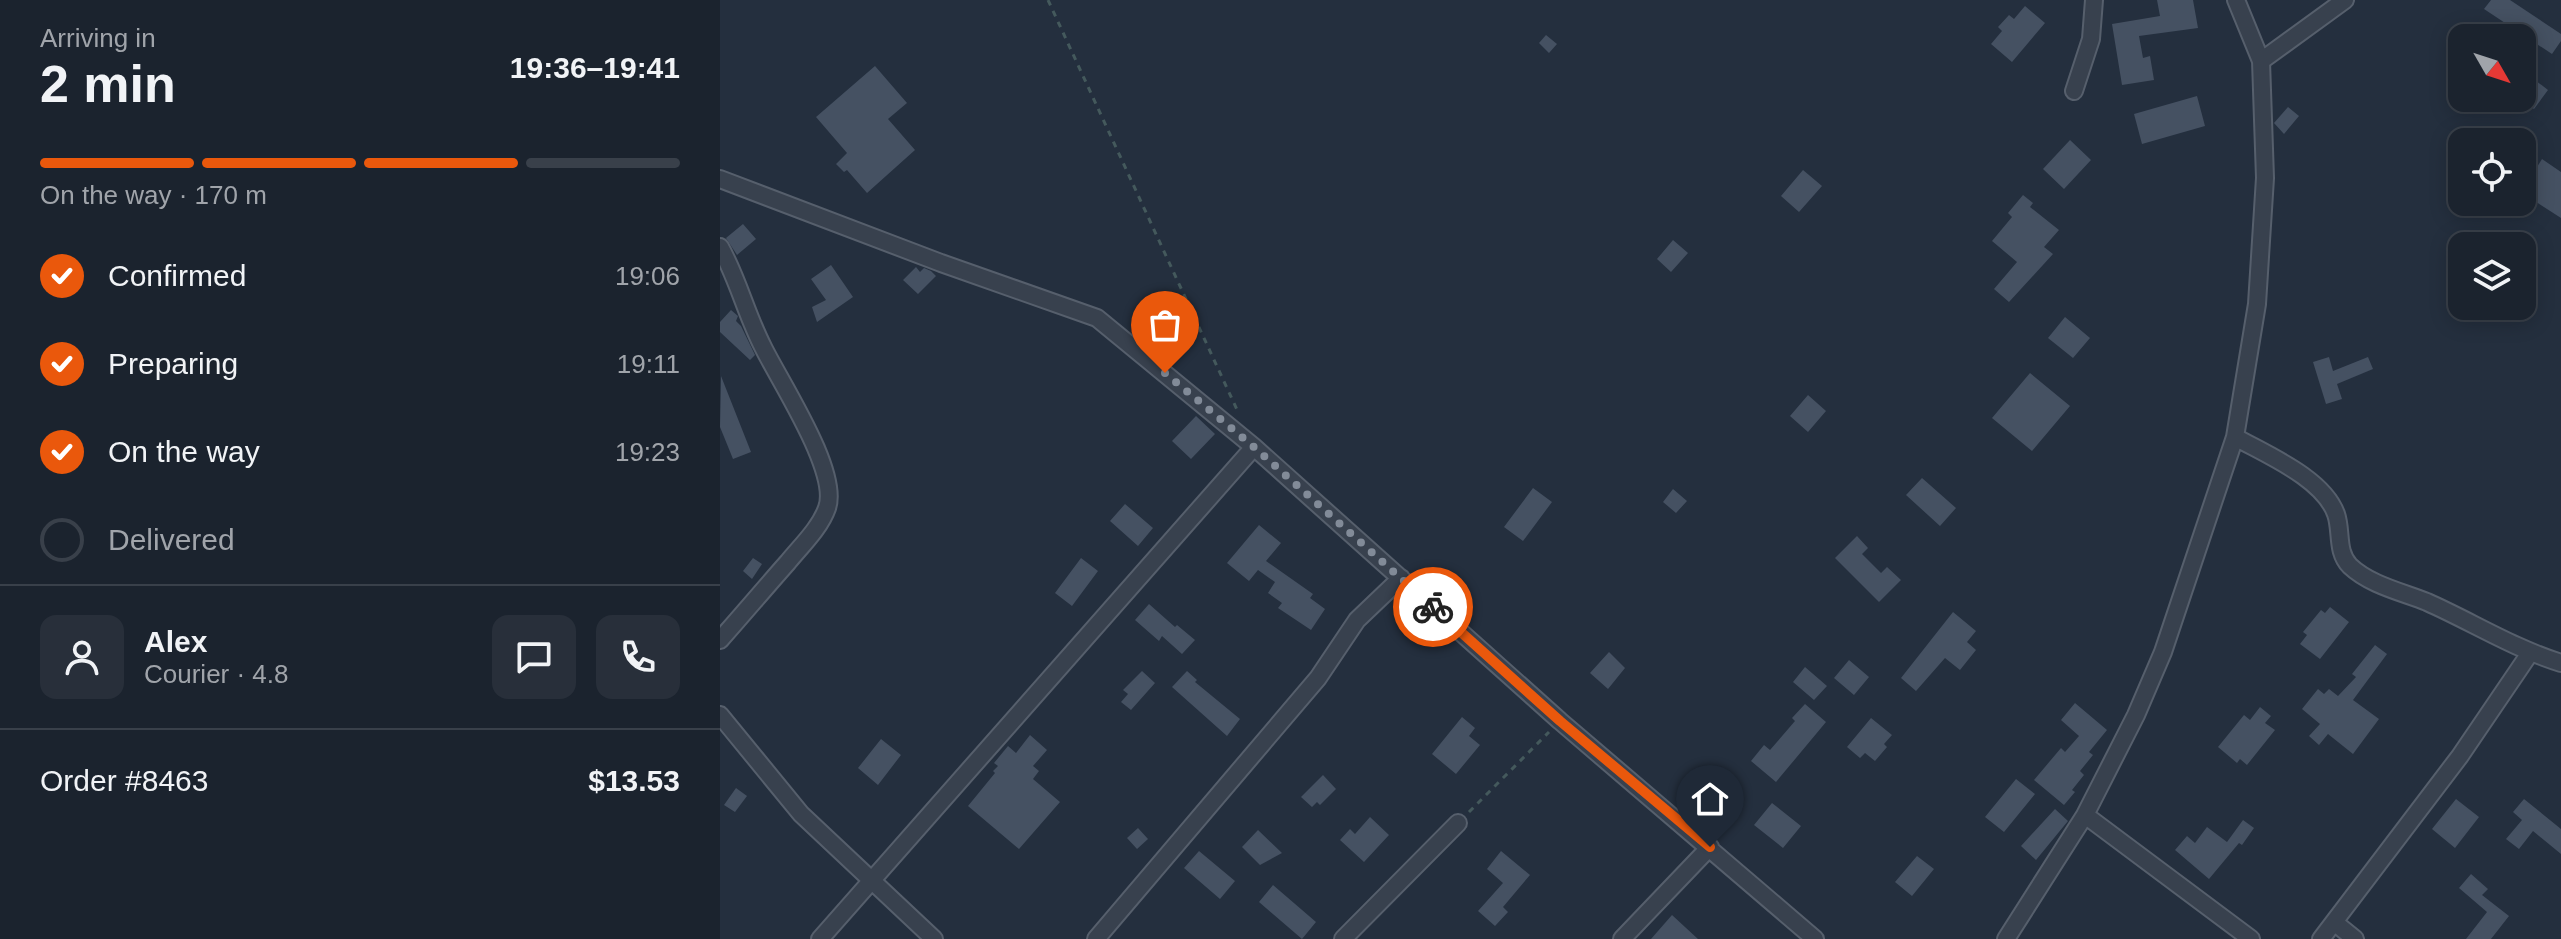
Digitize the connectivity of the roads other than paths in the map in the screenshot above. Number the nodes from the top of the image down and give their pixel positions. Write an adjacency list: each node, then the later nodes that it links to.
1 (2094, 0): 5 (street)
2 (2236, 0): 4 (street)
3 (2345, 0): 4 (street)
4 (2261, 61): 8 (street)
5 (2074, 91)
6 (720, 179): 9 (street)
7 (720, 247): 11 (street)
8 (2235, 437): 12 (street); 15 (street)
9 (1254, 447): 10 (street); 18 (street)
10 (1401, 578): 17 (street); 22 (street)
11 (720, 640)
12 (2530, 653): 13 (street); 19 (street)
13 (2561, 663)
14 (720, 715): 18 (street)
15 (2085, 815): 26 (street); 27 (street)
16 (1458, 823): 23 (street)
17 (1710, 847): 24 (street); 25 (street)
18 (872, 882): 20 (street); 21 (street)
19 (2334, 922): 28 (street); 29 (street)
20 (820, 939)
21 (934, 939)
22 (1096, 939)
23 (1343, 939)
24 (1622, 939)
25 (1815, 939)
26 (2006, 939)
27 (2251, 939)
28 (2321, 939)
29 (2355, 939)

